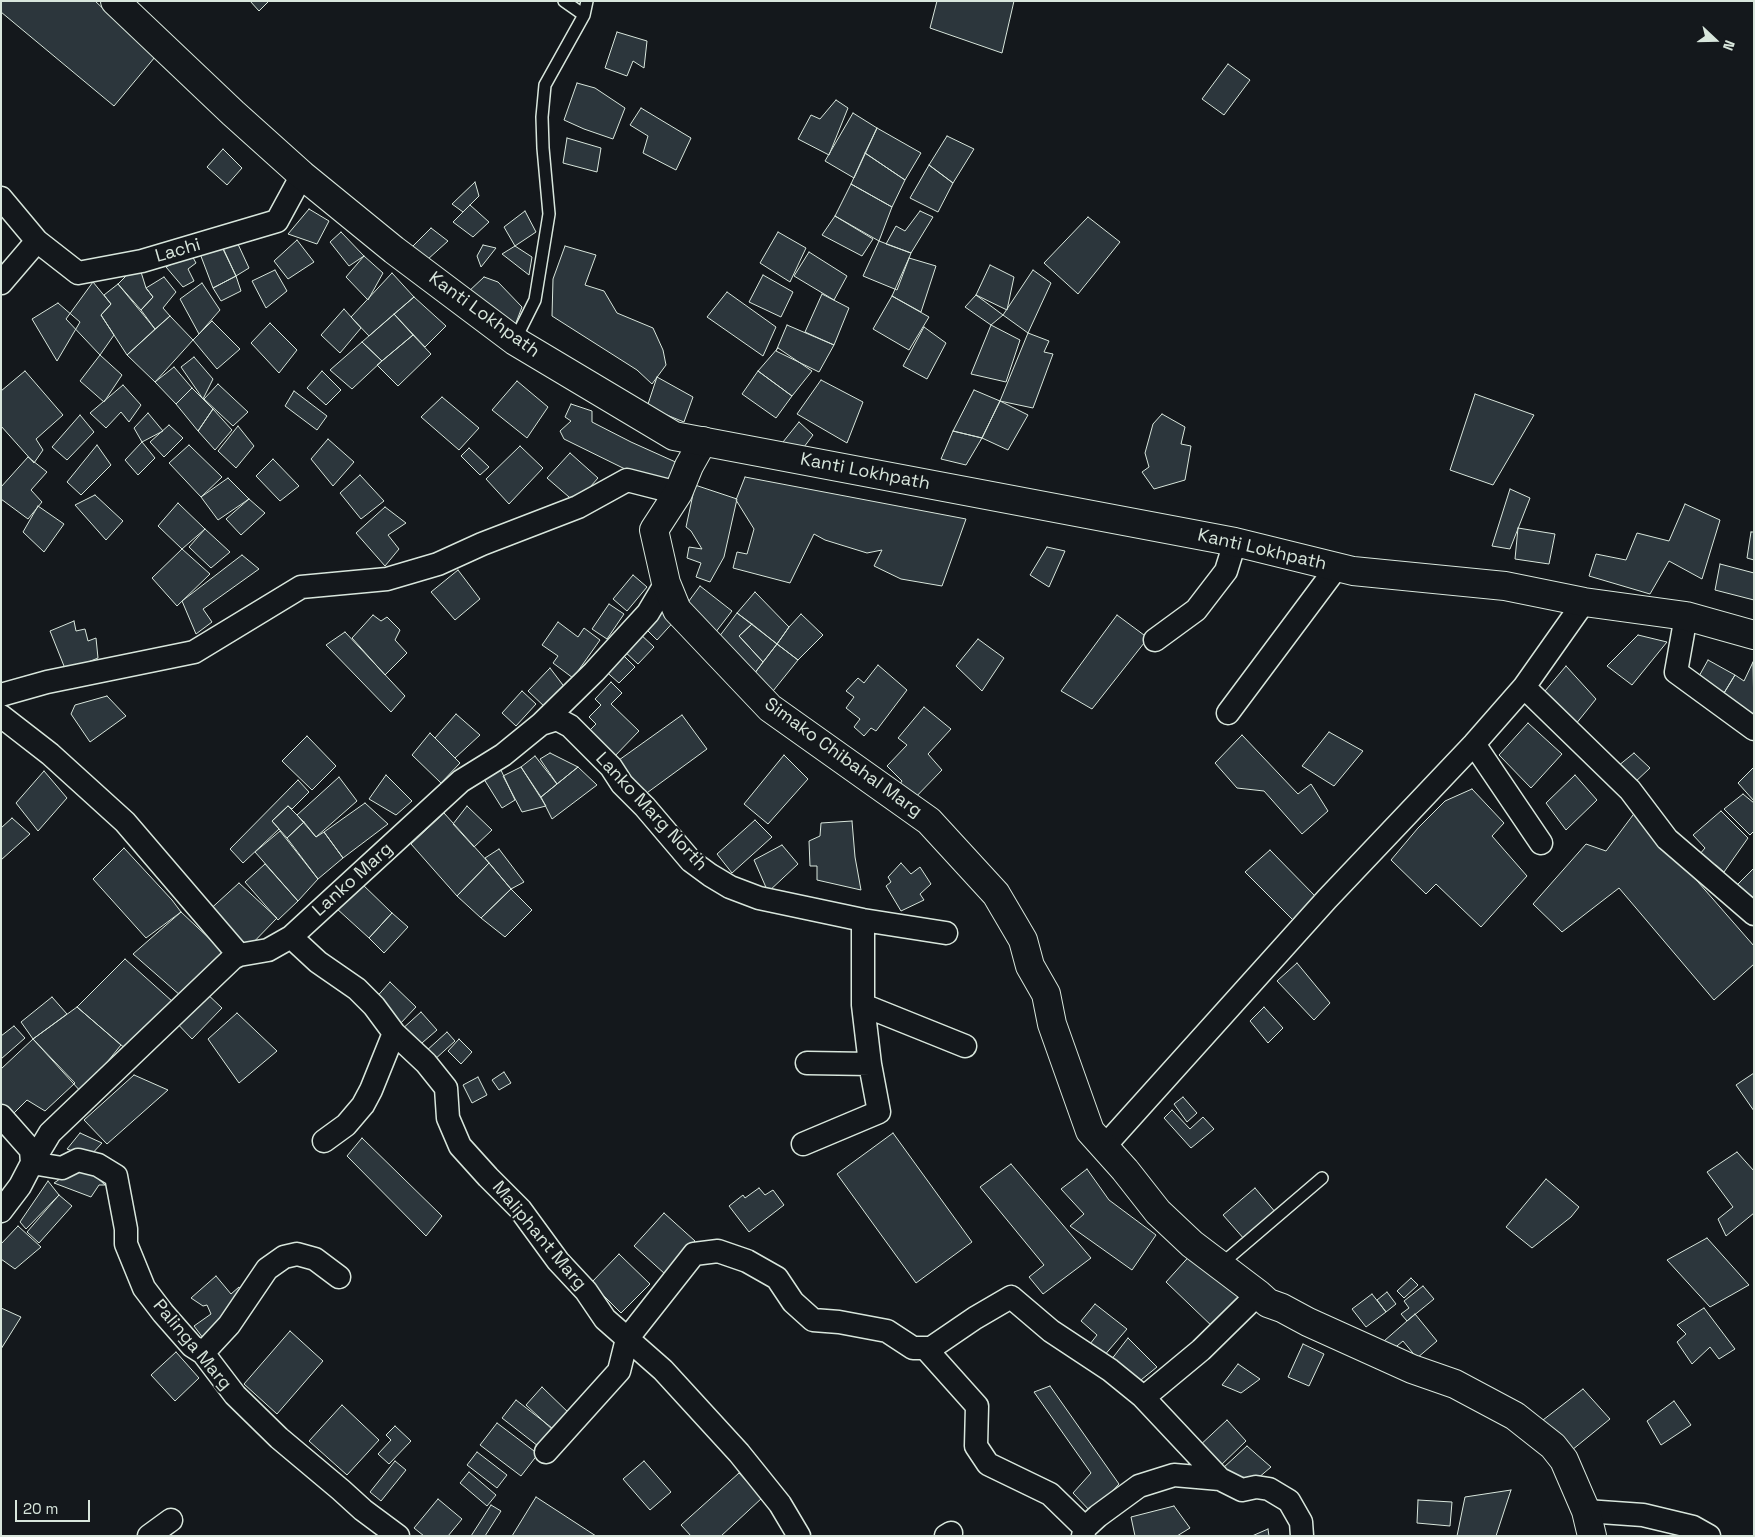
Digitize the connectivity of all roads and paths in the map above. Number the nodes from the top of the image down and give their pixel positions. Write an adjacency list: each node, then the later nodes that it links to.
1 (115, 1): 5 (main road, Kanti Lokhpath)
2 (564, 1): 4 (lane)
3 (587, 1): 4 (lane)
4 (584, 15): 9 (lane)
5 (302, 175): 7 (street, Lachi); 9 (main road, Kanti Lokhpath)
6 (1, 198): 7 (street, Lachi)
7 (37, 241): 8 (street)
8 (1, 283)
9 (515, 341): 10 (main road, Kanti Lokhpath)
10 (703, 441): 11 (main road, Simako Chibahal Marg); 12 (main road, Kanti Lokhpath)
11 (678, 493): 14 (main road, Simako Chibahal Marg); 20 (street)
12 (1235, 542): 13 (main road, Kanti Lokhpath); 18 (street)
13 (1337, 567): 15 (main road, Kanti Lokhpath); 21 (street)
14 (666, 583): 23 (street, Lanko Marg); 40 (main road, Simako Chibahal Marg)
15 (1584, 602): 16 (main road, Kanti Lokhpath); 19 (street)
16 (1686, 616): 17 (main road, Kanti Lokhpath); 24 (street)
17 (1754, 635)
18 (1155, 640)
19 (1524, 687): 25 (street); 27 (street)
20 (1, 695)
21 (1228, 713)
22 (1, 716): 31 (street)
23 (541, 724): 28 (street, Lanko Marg North); 30 (street, Lanko Marg)
24 (1754, 729)
25 (1474, 744): 26 (street); 40 (street)
26 (1541, 843)
27 (1754, 914)
28 (863, 920): 29 (street, Lanko Marg North); 32 (street)
29 (946, 933)
30 (291, 937): 31 (street, Lanko Marg); 33 (street, Maliphant Marg)
31 (239, 955): 41 (street, Lanko Marg)
32 (863, 1006): 34 (street); 36 (street)
33 (394, 1034): 38 (street); 47 (street, Maliphant Marg)
34 (965, 1046)
35 (807, 1063): 36 (street)
36 (870, 1064): 39 (street)
37 (1, 1116): 41 (street)
38 (324, 1141)
39 (803, 1144)
40 (1103, 1148): 44 (main road, Simako Chibahal Marg)
41 (32, 1163): 43 (street, Lanko Marg); 49 (street, Palinga Marg)
42 (1322, 1178): 44 (lane)
43 (1, 1211)
44 (1219, 1266): 46 (main road, Simako Chibahal Marg)
45 (340, 1277): 49 (street)
46 (1258, 1294): 50 (street); 54 (main road, Simako Chibahal Marg)
47 (627, 1339): 48 (street); 51 (street); 58 (street, Maliphant Marg)
48 (926, 1349): 50 (street); 55 (street)
49 (203, 1353): 57 (street, Palinga Marg)
50 (1142, 1396): 52 (street)
51 (546, 1452)
52 (1220, 1479): 55 (street); 59 (street)
53 (171, 1520): 56 (street)
54 (1589, 1524): 60 (street)
55 (1084, 1532)
56 (149, 1536)
57 (398, 1536)
58 (799, 1536)
59 (1302, 1536)
60 (1709, 1536)

